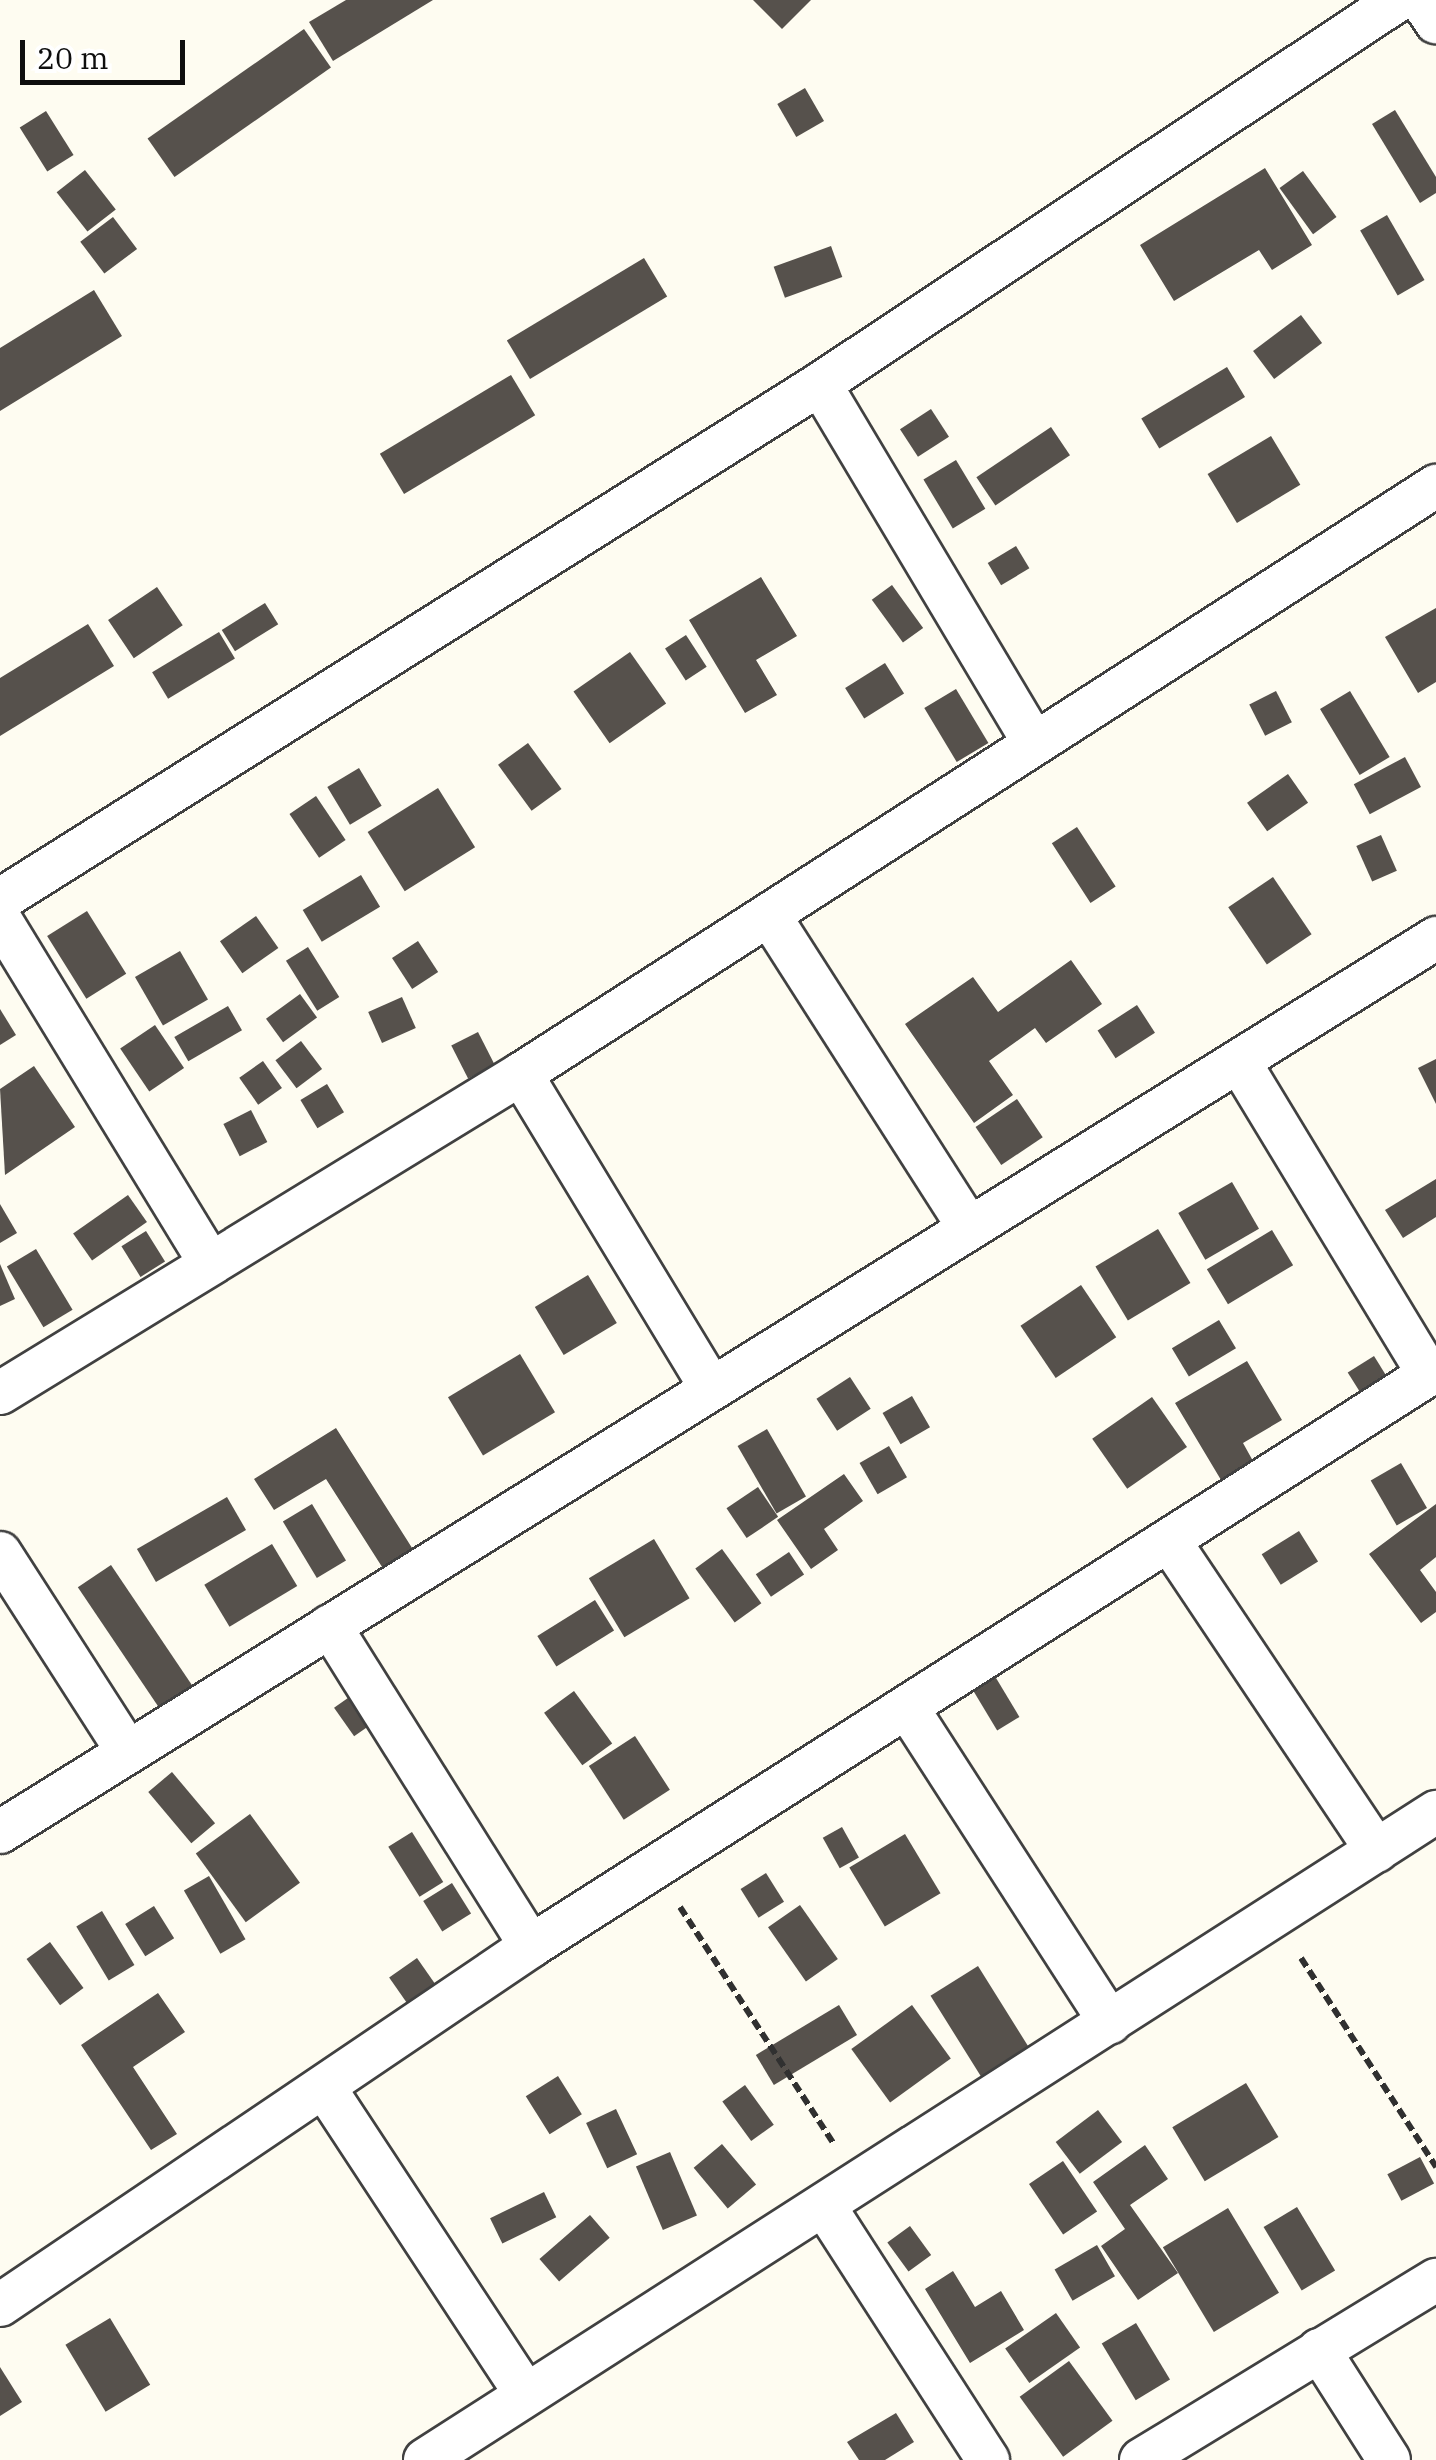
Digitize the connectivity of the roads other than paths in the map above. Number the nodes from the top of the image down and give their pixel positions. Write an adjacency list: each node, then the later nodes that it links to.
1 (1398, 0): 4 (street)
2 (1421, 0): 3 (street)
3 (1436, 22)
4 (820, 384): 6 (street); 7 (street)
5 (1436, 486): 6 (street)
6 (1032, 739): 8 (street)
7 (0, 900)
8 (769, 915): 12 (street); 13 (street)
9 (0, 919): 14 (street)
10 (1436, 938): 11 (street)
11 (1240, 1063): 13 (street); 15 (street)
12 (521, 1074): 14 (street); 16 (street)
13 (969, 1228): 16 (street)
14 (208, 1260): 17 (street)
15 (1432, 1373): 18 (street)
16 (709, 1385): 20 (street)
17 (0, 1393)
18 (1172, 1545): 21 (street); 25 (street)
19 (0, 1554): 22 (street)
20 (330, 1626): 22 (street); 26 (street)
21 (908, 1710): 26 (street); 27 (street)
22 (126, 1752): 24 (street)
23 (1436, 1812): 25 (street)
24 (0, 1832)
25 (1377, 1850): 27 (street)
26 (531, 1946): 28 (street)
27 (1110, 2023): 29 (street)
28 (326, 2090): 31 (street); 33 (street)
29 (843, 2196): 33 (street); 35 (street)
30 (1436, 2280): 32 (street)
31 (0, 2305)
32 (1319, 2350): 36 (street); 37 (street)
33 (526, 2394): 34 (street)
34 (425, 2460)
35 (988, 2460)
36 (1141, 2460)
37 (1389, 2460)

